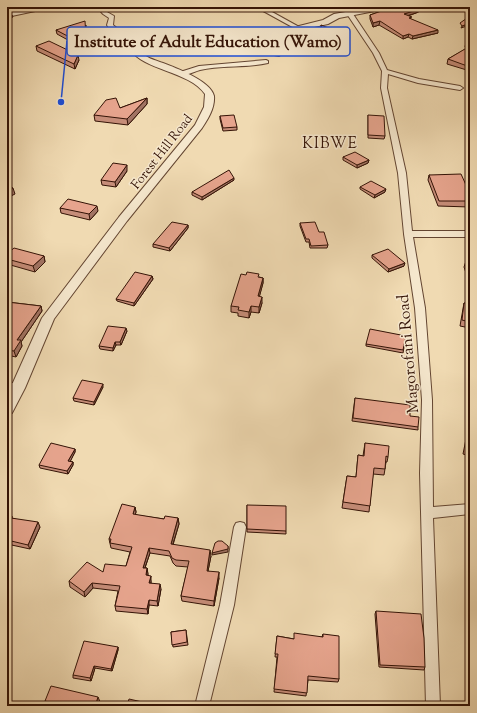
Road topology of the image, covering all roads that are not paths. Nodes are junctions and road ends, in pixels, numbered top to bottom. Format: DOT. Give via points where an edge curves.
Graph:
graph roads {
  1 [pos="51,7"];
  2 [pos="100,7"];
  3 [pos="259,7"];
  4 [pos="384,7"];
  5 [pos="350,10"];
  6 [pos="7,15"];
  7 [pos="298,28"];
  8 [pos="222,39"];
  9 [pos="148,43"];
  10 [pos="288,45"];
  11 [pos="266,62"];
  12 [pos="385,71"];
  13 [pos="180,73"];
  14 [pos="460,88"];
  15 [pos="408,234"];
  16 [pos="470,234"];
  17 [pos="7,386"];
  18 [pos="18,388"];
  19 [pos="7,409"];
  20 [pos="470,509"];
  21 [pos="428,513"];
  22 [pos="240,527"];
  23 [pos="202,706"];
  24 [pos="433,706"];
  1 -- 6 [label="street"];
  2 -- 9 [label="street" via="112,17 110,25 113,30"];
  3 -- 7 [label="street"];
  4 -- 5 [label="street"];
  5 -- 7 [label="street"];
  5 -- 12 [label="street, Magorofani Road"];
  7 -- 8 [label="street"];
  8 -- 9 [label="street" via="190,38"];
  8 -- 10 [label="street" via="242,47 279,54"];
  9 -- 13 [label="street, Forest Hill Road" via="139,46 136,50 138,55"];
  11 -- 13 [label="street" via="199,68"];
  12 -- 14 [label="street" via="424,82"];
  12 -- 15 [label="street, Magorofani Road" via="384,88 402,173"];
  13 -- 18 [label="street, Forest Hill Road" via="207,90 207,112 199,126 123,219 48,318"];
  15 -- 16 [label="street"];
  15 -- 21 [label="street, Magorofani Road" via="426,367"];
  17 -- 18 [label="street"];
  18 -- 19 [label="street, Forest Hill Road"];
  20 -- 21 [label="street"];
  21 -- 24 [label="street, Magorofani Road"];
  22 -- 23 [label="street" via="227,605"];
}
